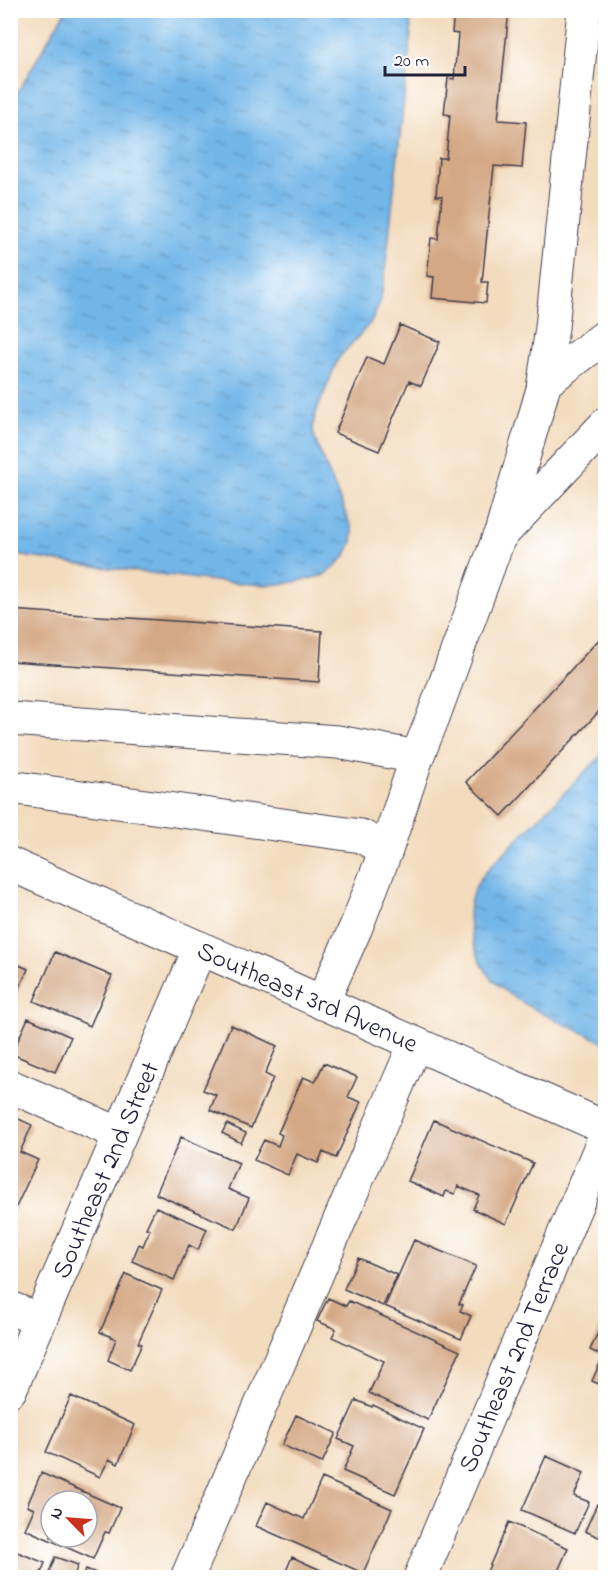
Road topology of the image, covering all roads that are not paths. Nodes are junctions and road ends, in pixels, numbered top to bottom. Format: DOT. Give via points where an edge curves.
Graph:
graph roads {
  1 [pos="585,10"];
  2 [pos="606,336"];
  3 [pos="544,383"];
  4 [pos="606,423"];
  5 [pos="500,537"];
  6 [pos="10,719"];
  7 [pos="417,757"];
  8 [pos="10,787"];
  9 [pos="386,850"];
  10 [pos="10,864"];
  11 [pos="200,948"];
  12 [pos="322,1003"];
  13 [pos="415,1044"];
  14 [pos="10,1086"];
  15 [pos="606,1128"];
  16 [pos="120,1134"];
  17 [pos="606,1134"];
  18 [pos="10,1308"];
  19 [pos="40,1320"];
  20 [pos="10,1390"];
  21 [pos="187,1578"];
  22 [pos="420,1578"];
  1 -- 3 [label="street"];
  2 -- 3 [label="street"];
  3 -- 5 [label="street"];
  4 -- 5 [label="street"];
  5 -- 7 [label="street"];
  6 -- 7 [label="street" via="338,742"];
  7 -- 9 [label="street"];
  8 -- 9 [label="street" via="361,836"];
  9 -- 12 [label="street"];
  10 -- 11 [label="street, Southeast 3rd Avenue"];
  11 -- 12 [label="street, Southeast 3rd Avenue"];
  11 -- 16 [label="street, Southeast 2nd Street"];
  12 -- 13 [label="street, Southeast 3rd Avenue"];
  13 -- 15 [label="street, Southeast 3rd Avenue"];
  13 -- 21 [label="street"];
  14 -- 16 [label="street"];
  16 -- 19 [label="street, Southeast 2nd Street"];
  17 -- 22 [label="street, Southeast 2nd Terrace"];
  18 -- 19 [label="street"];
  19 -- 20 [label="street, Southeast 2nd Street"];
}
